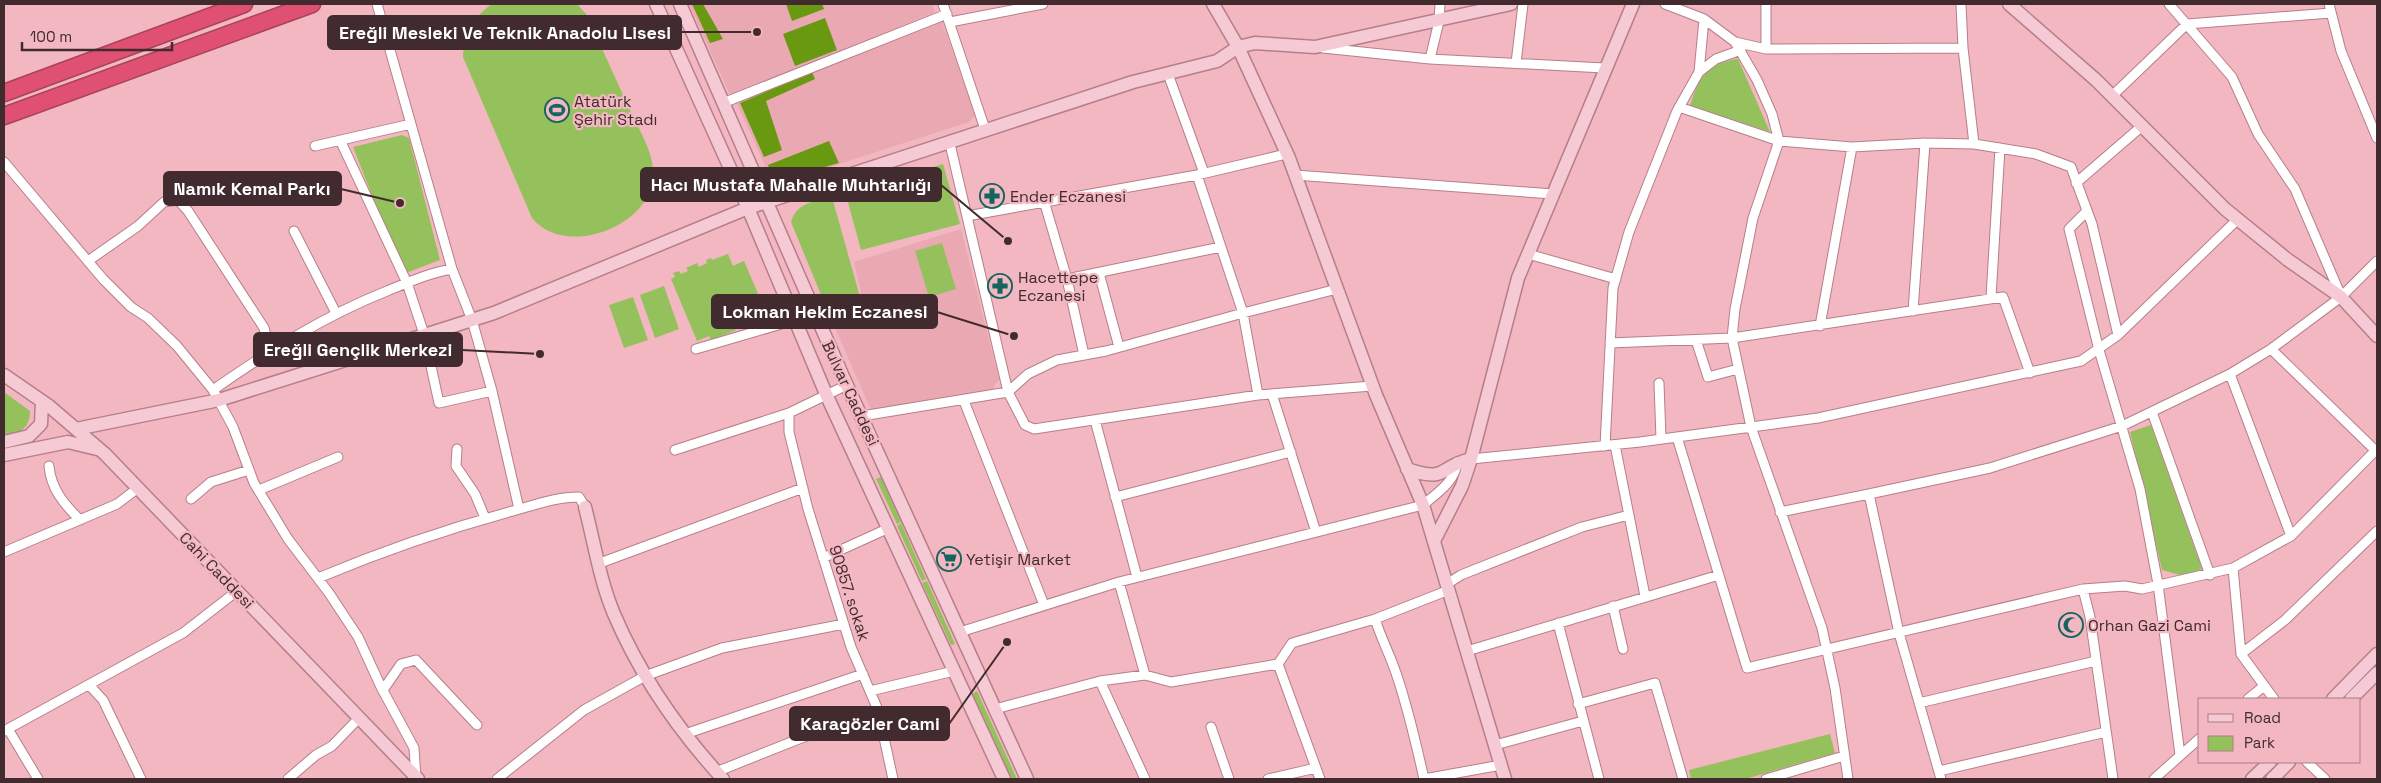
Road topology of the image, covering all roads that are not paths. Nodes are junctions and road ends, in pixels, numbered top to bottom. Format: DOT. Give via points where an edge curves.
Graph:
graph roads {
  1 [pos="244,4"];
  2 [pos="312,4"];
  3 [pos="377,4"];
  4 [pos="656,4"];
  5 [pos="680,4"];
  6 [pos="943,4"];
  7 [pos="1043,4"];
  8 [pos="1213,4"];
  9 [pos="1440,4"];
  10 [pos="1511,4"];
  11 [pos="1523,4"];
  12 [pos="1633,4"];
  13 [pos="1665,4"];
  14 [pos="1766,4"];
  15 [pos="1961,4"];
  16 [pos="2009,4"];
  17 [pos="2169,4"];
  18 [pos="2330,8"];
  19 [pos="949,18"];
  20 [pos="1704,19"];
  21 [pos="1439,20"];
  22 [pos="2187,24"];
  23 [pos="1735,42"];
  24 [pos="1238,47"];
  25 [pos="1315,47"];
  26 [pos="1963,48"];
  27 [pos="1766,49"];
  28 [pos="1741,50"];
  29 [pos="1430,59"];
  30 [pos="1516,63"];
  31 [pos="1604,68"];
  32 [pos="1699,72"];
  33 [pos="1168,74"];
  34 [pos="4,93"];
  35 [pos="2112,96"];
  36 [pos="723,103"];
  37 [pos="1679,107"];
  38 [pos="4,116"];
  39 [pos="411,124"];
  40 [pos="2142,126"];
  41 [pos="985,129"];
  42 [pos="2377,138"];
  43 [pos="1779,141"];
  44 [pos="341,142"];
  45 [pos="950,144"];
  46 [pos="1925,144"];
  47 [pos="1974,144"];
  48 [pos="316,146"];
  49 [pos="1852,147"];
  50 [pos="2000,148"];
  51 [pos="1286,154"];
  52 [pos="4,162"];
  53 [pos="1200,174"];
  54 [pos="1295,176"];
  55 [pos="2076,183"];
  56 [pos="1553,194"];
  57 [pos="1044,201"];
  58 [pos="769,202"];
  59 [pos="748,208"];
  60 [pos="2087,211"];
  61 [pos="967,216"];
  62 [pos="2238,219"];
  63 [pos="294,231"];
  64 [pos="1221,247"];
  65 [pos="1528,254"];
  66 [pos="2377,260"];
  67 [pos="88,261"];
  68 [pos="452,268"];
  69 [pos="1099,273"];
  70 [pos="1616,278"];
  71 [pos="1066,279"];
  72 [pos="407,282"];
  73 [pos="1337,289"];
  74 [pos="1991,297"];
  75 [pos="2341,297"];
  76 [pos="1913,311"];
  77 [pos="1242,312"];
  78 [pos="336,313"];
  79 [pos="472,320"];
  80 [pos="795,320"];
  81 [pos="1820,326"];
  82 [pos="424,334"];
  83 [pos="2118,335"];
  84 [pos="2377,336"];
  85 [pos="1732,338"];
  86 [pos="1696,340"];
  87 [pos="1610,343"];
  88 [pos="1119,347"];
  89 [pos="696,349"];
  90 [pos="2271,349"];
  91 [pos="270,350"];
  92 [pos="2099,350"];
  93 [pos="1084,355"];
  94 [pos="1738,369"];
  95 [pos="2030,373"];
  96 [pos="2230,374"];
  97 [pos="4,375"];
  98 [pos="1658,382"];
  99 [pos="847,385"];
  100 [pos="1372,386"];
  101 [pos="492,391"];
  102 [pos="1008,392"];
  103 [pos="826,394"];
  104 [pos="1272,394"];
  105 [pos="216,395"];
  106 [pos="1258,395"];
  107 [pos="42,401"];
  108 [pos="964,401"];
  109 [pos="2152,412"];
  110 [pos="789,413"];
  111 [pos="862,416"];
  112 [pos="1095,420"];
  113 [pos="2122,426"];
  114 [pos="1751,427"];
  115 [pos="76,429"];
  116 [pos="1677,437"];
  117 [pos="1661,439"];
  118 [pos="4,442"];
  119 [pos="1610,446"];
  120 [pos="458,449"];
  121 [pos="100,450"];
  122 [pos="675,450"];
  123 [pos="2376,451"];
  124 [pos="1291,452"];
  125 [pos="4,455"];
  126 [pos="338,457"];
  127 [pos="1471,459"];
  128 [pos="1457,462"];
  129 [pos="48,466"];
  130 [pos="1407,469"];
  131 [pos="249,470"];
  132 [pos="138,488"];
  133 [pos="803,488"];
  134 [pos="258,490"];
  135 [pos="1869,494"];
  136 [pos="1115,497"];
  137 [pos="191,499"];
  138 [pos="1423,505"];
  139 [pos="585,507"];
  140 [pos="519,509"];
  141 [pos="1780,512"];
  142 [pos="1629,515"];
  143 [pos="485,518"];
  144 [pos="80,520"];
  145 [pos="889,528"];
  146 [pos="2377,531"];
  147 [pos="1316,532"];
  148 [pos="2291,536"];
  149 [pos="1434,541"];
  150 [pos="4,552"];
  151 [pos="823,558"];
  152 [pos="600,564"];
  153 [pos="2233,568"];
  154 [pos="1719,575"];
  155 [pos="2210,575"];
  156 [pos="1137,577"];
  157 [pos="318,578"];
  158 [pos="1119,582"];
  159 [pos="2158,584"];
  160 [pos="1448,587"];
  161 [pos="2083,589"];
  162 [pos="237,591"];
  163 [pos="1645,596"];
  164 [pos="1044,605"];
  165 [pos="1613,606"];
  166 [pos="1375,619"];
  167 [pos="1558,623"];
  168 [pos="844,624"];
  169 [pos="960,632"];
  170 [pos="1899,633"];
  171 [pos="1623,649"];
  172 [pos="1827,650"];
  173 [pos="1467,651"];
  174 [pos="2240,654"];
  175 [pos="2377,654"];
  176 [pos="2096,661"];
  177 [pos="1278,664"];
  178 [pos="954,671"];
  179 [pos="863,674"];
  180 [pos="1145,675"];
  181 [pos="645,676"];
  182 [pos="2375,680"];
  183 [pos="1100,681"];
  184 [pos="89,685"];
  185 [pos="2264,686"];
  186 [pos="382,690"];
  187 [pos="870,691"];
  188 [pos="2249,698"];
  189 [pos="2273,698"];
  190 [pos="2334,698"];
  191 [pos="2352,698"];
  192 [pos="1918,703"];
  193 [pos="1578,704"];
  194 [pos="995,709"];
  195 [pos="878,710"];
  196 [pos="359,718"];
  197 [pos="1583,721"];
  198 [pos="478,725"];
  199 [pos="1211,727"];
  200 [pos="6,730"];
  201 [pos="2106,732"];
  202 [pos="685,734"];
  203 [pos="2198,740"];
  204 [pos="1495,745"];
  205 [pos="2180,755"];
  206 [pos="1844,756"];
  207 [pos="2269,763"];
  208 [pos="2289,763"];
  209 [pos="2308,763"];
  210 [pos="1501,765"];
  211 [pos="1316,768"];
  212 [pos="1940,775"];
  213 [pos="720,776"];
  214 [pos="38,779"];
  215 [pos="141,779"];
  216 [pos="288,779"];
  217 [pos="417,779"];
  218 [pos="497,779"];
  219 [pos="893,779"];
  220 [pos="1004,779"];
  221 [pos="1027,779"];
  222 [pos="1143,779"];
  223 [pos="1228,779"];
  224 [pos="1268,779"];
  225 [pos="1320,779"];
  226 [pos="1505,779"];
  227 [pos="1599,779"];
  228 [pos="1683,779"];
  229 [pos="1766,779"];
  230 [pos="1848,779"];
  231 [pos="2113,779"];
  232 [pos="2154,779"];
  233 [pos="2252,779"];
  234 [pos="2272,779"];
  235 [pos="2325,779"];
  1 -- 34 [label="highway"];
  2 -- 38 [label="highway"];
  3 -- 39 [label="street"];
  4 -- 59 [label="street"];
  5 -- 36 [label="street, Bulvar Caddesi"];
  6 -- 19 [label="street"];
  7 -- 19 [label="street"];
  8 -- 24 [label="street"];
  9 -- 21 [label="street"];
  10 -- 21 [label="street"];
  11 -- 30 [label="street"];
  12 -- 31 [label="street"];
  13 -- 20 [label="street"];
  14 -- 27 [label="street"];
  15 -- 26 [label="street"];
  16 -- 35 [label="street"];
  17 -- 22 [label="street"];
  18 -- 22 [label="street"];
  18 -- 42 [label="street" via="2341,51"];
  19 -- 36 [label="street"];
  19 -- 41 [label="street"];
  20 -- 23 [label="street"];
  20 -- 32 [label="street"];
  21 -- 25 [label="street"];
  21 -- 29 [label="street"];
  22 -- 35 [label="street"];
  22 -- 75 [label="street" via="2232,77 2258,134 2295,189"];
  23 -- 27 [label="street"];
  23 -- 28 [label="street"];
  24 -- 25 [label="street" via="1255,43"];
  24 -- 33 [label="street" via="1217,61"];
  24 -- 51 [label="street"];
  25 -- 29 [label="street"];
  26 -- 27 [label="street"];
  26 -- 47 [label="street"];
  28 -- 32 [label="street" via="1716,59"];
  28 -- 43 [label="street" via="1772,114"];
  29 -- 30 [label="street"];
  30 -- 31 [label="street"];
  31 -- 56 [label="street"];
  32 -- 37 [label="street"];
  33 -- 41 [label="street"];
  33 -- 53 [label="street"];
  35 -- 40 [label="street"];
  36 -- 58 [label="street, Bulvar Caddesi"];
  37 -- 43 [label="street"];
  37 -- 70 [label="street" via="1628,232"];
  39 -- 44 [label="street"];
  39 -- 68 [label="street"];
  40 -- 55 [label="street"];
  40 -- 62 [label="street"];
  41 -- 45 [label="street"];
  43 -- 49 [label="street"];
  43 -- 85 [label="street" via="1752,218"];
  44 -- 48 [label="street"];
  44 -- 72 [label="street"];
  45 -- 58 [label="street"];
  45 -- 61 [label="street"];
  46 -- 47 [label="street"];
  46 -- 49 [label="street"];
  46 -- 76 [label="street"];
  47 -- 50 [label="street"];
  49 -- 81 [label="street"];
  50 -- 55 [label="street" via="2036,154 2071,168"];
  50 -- 74 [label="street"];
  51 -- 53 [label="street"];
  51 -- 54 [label="street"];
  52 -- 67 [label="street"];
  53 -- 57 [label="street"];
  53 -- 64 [label="street"];
  54 -- 56 [label="street"];
  54 -- 73 [label="street"];
  55 -- 60 [label="street"];
  56 -- 65 [label="street"];
  57 -- 61 [label="street"];
  57 -- 71 [label="street"];
  58 -- 59 [label="street"];
  58 -- 99 [label="street, Bulvar Caddesi"];
  59 -- 79 [label="street" via="494,314"];
  59 -- 80 [label="street"];
  60 -- 83 [label="street"];
  60 -- 92 [label="street" via="2069,229"];
  61 -- 102 [label="street"];
  62 -- 75 [label="street"];
  62 -- 83 [label="street"];
  63 -- 78 [label="street"];
  64 -- 69 [label="street"];
  64 -- 77 [label="street"];
  65 -- 70 [label="street"];
  65 -- 127 [label="street" via="1518,278"];
  66 -- 75 [label="street"];
  67 -- 91 [label="street" via="138,226 164,202 178,200 264,328"];
  67 -- 105 [label="street" via="131,307 148,318 176,346"];
  68 -- 72 [label="street"];
  68 -- 79 [label="street"];
  69 -- 71 [label="street"];
  69 -- 88 [label="street"];
  70 -- 87 [label="street"];
  71 -- 93 [label="street"];
  72 -- 78 [label="street"];
  72 -- 82 [label="street"];
  73 -- 77 [label="street"];
  73 -- 100 [label="street"];
  74 -- 76 [label="street"];
  74 -- 95 [label="street" via="2003,297"];
  75 -- 84 [label="street"];
  75 -- 90 [label="street"];
  76 -- 81 [label="street"];
  77 -- 88 [label="street"];
  77 -- 106 [label="street"];
  78 -- 91 [label="street"];
  79 -- 82 [label="street"];
  79 -- 101 [label="street"];
  80 -- 89 [label="street"];
  80 -- 103 [label="street"];
  81 -- 85 [label="street"];
  82 -- 101 [label="street" via="439,403"];
  82 -- 105 [label="street"];
  83 -- 92 [label="street"];
  85 -- 86 [label="street"];
  85 -- 94 [label="street"];
  86 -- 87 [label="street"];
  86 -- 94 [label="street" via="1708,377"];
  87 -- 119 [label="street"];
  88 -- 93 [label="street"];
  90 -- 96 [label="street"];
  90 -- 123 [label="street"];
  91 -- 105 [label="street"];
  92 -- 95 [label="street" via="2081,361"];
  92 -- 113 [label="street"];
  93 -- 102 [label="street" via="1042,366"];
  94 -- 114 [label="street"];
  95 -- 114 [label="street" via="1818,418"];
  96 -- 109 [label="street"];
  96 -- 148 [label="street"];
  97 -- 107 [label="street, Cahi Caddesi"];
  98 -- 117 [label="street"];
  99 -- 103 [label="street"];
  99 -- 111 [label="street, Bulvar Caddesi"];
  100 -- 104 [label="street"];
  100 -- 130 [label="street"];
  101 -- 140 [label="street"];
  102 -- 108 [label="street"];
  102 -- 112 [label="street" via="1025,425 1034,429"];
  103 -- 110 [label="street"];
  103 -- 145 [label="street"];
  104 -- 106 [label="street"];
  104 -- 124 [label="street"];
  105 -- 115 [label="street"];
  105 -- 131 [label="street" via="233,427"];
  106 -- 112 [label="street"];
  107 -- 115 [label="street, Cahi Caddesi"];
  107 -- 118 [label="street" via="41,424 29,436"];
  108 -- 111 [label="street"];
  108 -- 164 [label="street"];
  109 -- 113 [label="street"];
  109 -- 155 [label="street"];
  110 -- 122 [label="street"];
  110 -- 133 [label="street, 90857. sokak" via="789,432"];
  111 -- 169 [label="street, Bulvar Caddesi"];
  112 -- 136 [label="street"];
  113 -- 135 [label="street" via="1990,468"];
  113 -- 159 [label="street" via="2140,489"];
  114 -- 116 [label="street"];
  114 -- 141 [label="street"];
  115 -- 121 [label="street, Cahi Caddesi"];
  116 -- 117 [label="street"];
  116 -- 154 [label="street"];
  117 -- 119 [label="street"];
  119 -- 127 [label="street"];
  119 -- 142 [label="street"];
  120 -- 143 [label="street" via="456,466 475,494"];
  121 -- 125 [label="street" via="68,442"];
  121 -- 132 [label="street, Cahi Caddesi"];
  123 -- 148 [label="street"];
  124 -- 136 [label="street"];
  124 -- 147 [label="street"];
  126 -- 134 [label="street"];
  127 -- 128 [label="street"];
  127 -- 149 [label="street" via="1462,486"];
  128 -- 130 [label="street" via="1448,471 1428,476"];
  128 -- 138 [label="street" via="1457,470 1442,489"];
  129 -- 144 [label="street" via="50,480 63,503"];
  130 -- 138 [label="street"];
  131 -- 134 [label="street"];
  131 -- 137 [label="street" via="211,482"];
  132 -- 144 [label="street" via="117,504"];
  132 -- 162 [label="street, Cahi Caddesi"];
  133 -- 151 [label="street, 90857. sokak"];
  133 -- 152 [label="street"];
  134 -- 157 [label="street" via="288,539"];
  135 -- 141 [label="street"];
  135 -- 170 [label="street"];
  136 -- 156 [label="street"];
  138 -- 147 [label="street"];
  138 -- 149 [label="street"];
  139 -- 140 [label="street" via="579,497 566,497"];
  139 -- 152 [label="street"];
  140 -- 143 [label="street"];
  141 -- 172 [label="street"];
  142 -- 160 [label="street" via="1582,526 1461,575"];
  142 -- 163 [label="street"];
  143 -- 157 [label="street" via="444,529"];
  144 -- 150 [label="street"];
  145 -- 151 [label="street"];
  145 -- 178 [label="street"];
  146 -- 174 [label="street" via="2285,620"];
  147 -- 156 [label="street"];
  148 -- 153 [label="street"];
  149 -- 160 [label="street"];
  151 -- 168 [label="street, 90857. sokak"];
  152 -- 181 [label="street" via="613,613"];
  153 -- 155 [label="street"];
  153 -- 174 [label="street"];
  154 -- 163 [label="street"];
  154 -- 172 [label="street" via="1747,668"];
  155 -- 159 [label="street"];
  156 -- 158 [label="street"];
  157 -- 186 [label="street" via="358,637"];
  158 -- 164 [label="street"];
  158 -- 180 [label="street"];
  159 -- 161 [label="street" via="2142,589 2125,586"];
  159 -- 205 [label="street"];
  160 -- 166 [label="street"];
  160 -- 173 [label="street"];
  161 -- 170 [label="street"];
  161 -- 176 [label="street"];
  162 -- 184 [label="street" via="183,633"];
  162 -- 196 [label="street, Cahi Caddesi"];
  163 -- 165 [label="street"];
  164 -- 169 [label="street"];
  165 -- 167 [label="street"];
  165 -- 171 [label="street"];
  166 -- 177 [label="street" via="1292,643"];
  166 -- 210 [label="street" via="1408,709 1424,779"];
  167 -- 173 [label="street"];
  167 -- 193 [label="street"];
  168 -- 179 [label="street, 90857. sokak"];
  168 -- 181 [label="street" via="722,648"];
  169 -- 194 [label="street, Bulvar Caddesi"];
  170 -- 172 [label="street"];
  170 -- 192 [label="street"];
  172 -- 206 [label="street"];
  173 -- 204 [label="street"];
  174 -- 185 [label="street"];
  175 -- 190 [label="street"];
  176 -- 192 [label="street"];
  176 -- 201 [label="street"];
  177 -- 180 [label="street" via="1171,682"];
  177 -- 211 [label="street"];
  178 -- 187 [label="street"];
  178 -- 220 [label="street"];
  179 -- 187 [label="street, 90857. sokak"];
  179 -- 202 [label="street"];
  180 -- 183 [label="street"];
  181 -- 202 [label="street"];
  181 -- 218 [label="street" via="584,710"];
  182 -- 191 [label="street"];
  183 -- 194 [label="street"];
  183 -- 222 [label="street"];
  184 -- 200 [label="street"];
  184 -- 215 [label="street" via="103,700"];
  185 -- 188 [label="street"];
  185 -- 189 [label="street"];
  186 -- 198 [label="street" via="400,664 416,660"];
  186 -- 217 [label="street" via="414,748"];
  187 -- 195 [label="street, 90857. sokak"];
  192 -- 212 [label="street"];
  193 -- 197 [label="street"];
  193 -- 228 [label="street" via="1655,684"];
  194 -- 221 [label="street, Bulvar Caddesi"];
  195 -- 213 [label="street" via="804,737"];
  195 -- 219 [label="street, 90857. sokak"];
  196 -- 216 [label="street" via="332,746"];
  196 -- 217 [label="street, Cahi Caddesi"];
  197 -- 204 [label="street"];
  197 -- 227 [label="street"];
  199 -- 223 [label="street"];
  200 -- 214 [label="street"];
  201 -- 212 [label="street"];
  201 -- 231 [label="street"];
  202 -- 213 [label="street"];
  203 -- 205 [label="street"];
  204 -- 210 [label="street"];
  205 -- 232 [label="street"];
  206 -- 229 [label="street"];
  206 -- 230 [label="street"];
  207 -- 233 [label="street"];
  208 -- 234 [label="street"];
  209 -- 235 [label="street"];
  210 -- 226 [label="street"];
  211 -- 224 [label="street"];
  211 -- 225 [label="street"];
}
